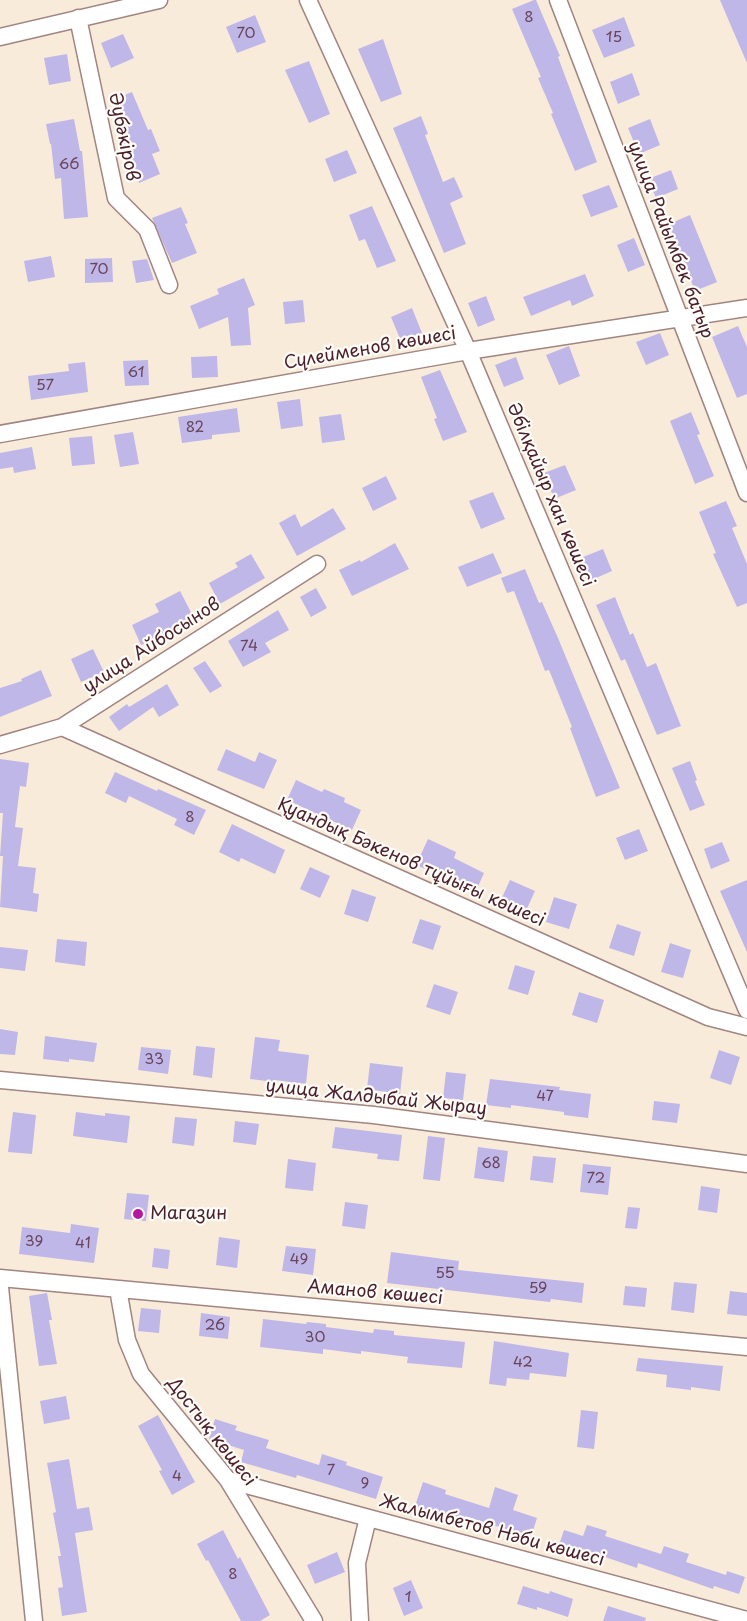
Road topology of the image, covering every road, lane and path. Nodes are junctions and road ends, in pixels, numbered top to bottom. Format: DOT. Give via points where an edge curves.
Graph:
graph roads {
  1 [pos="159,0"];
  2 [pos="308,0"];
  3 [pos="558,0"];
  4 [pos="78,18"];
  5 [pos="0,37"];
  6 [pos="169,285"];
  7 [pos="747,308"];
  8 [pos="679,317"];
  9 [pos="468,351"];
  10 [pos="0,434"];
  11 [pos="747,494"];
  12 [pos="317,564"];
  13 [pos="62,727"];
  14 [pos="0,745"];
  15 [pos="747,1010"];
  16 [pos="747,1027"];
  17 [pos="0,1080"];
  18 [pos="747,1164"];
  19 [pos="0,1278"];
  20 [pos="0,1287"];
  21 [pos="118,1289"];
  22 [pos="747,1347"];
  23 [pos="228,1480"];
  24 [pos="368,1518"];
  25 [pos="747,1620"];
  26 [pos="34,1621"];
  27 [pos="314,1621"];
  28 [pos="360,1621"];
  1 -- 4 [label="street"];
  2 -- 9 [label="street, Әбілқайыр хан көшесі"];
  3 -- 8 [label="street, улица Райымбек батыр"];
  4 -- 5 [label="street"];
  4 -- 6 [label="street, Әубәкіров" via="116,198 147,229"];
  7 -- 8 [label="street, Сүлейменов көшесі"];
  8 -- 9 [label="street, Сүлейменов көшесі"];
  8 -- 11 [label="street, улица Райымбек батыр"];
  9 -- 10 [label="street, Сүлейменов көшесі"];
  9 -- 15 [label="street, Әбілқайыр хан көшесі"];
  12 -- 13 [label="street, улица Айбосынов"];
  13 -- 14 [label="street, улица Айбосынов"];
  13 -- 16 [label="street, Қуандық Бәкенов тұйығы көшесі" via="708,1017"];
  17 -- 18 [label="street, улица Жалдыбай Жырау" via="374,1115"];
  19 -- 21 [label="street, Аманов көшесі"];
  20 -- 26 [label="street"];
  21 -- 22 [label="street, Аманов көшесі"];
  21 -- 23 [label="street, Достық көшесі" via="127,1340 141,1374"];
  23 -- 24 [label="street, Жалымбетов Нәби көшесі"];
  23 -- 27 [label="street, Достық көшесі"];
  24 -- 25 [label="street, Жалымбетов Нәби көшесі"];
  24 -- 28 [label="street" via="357,1563"];
}
